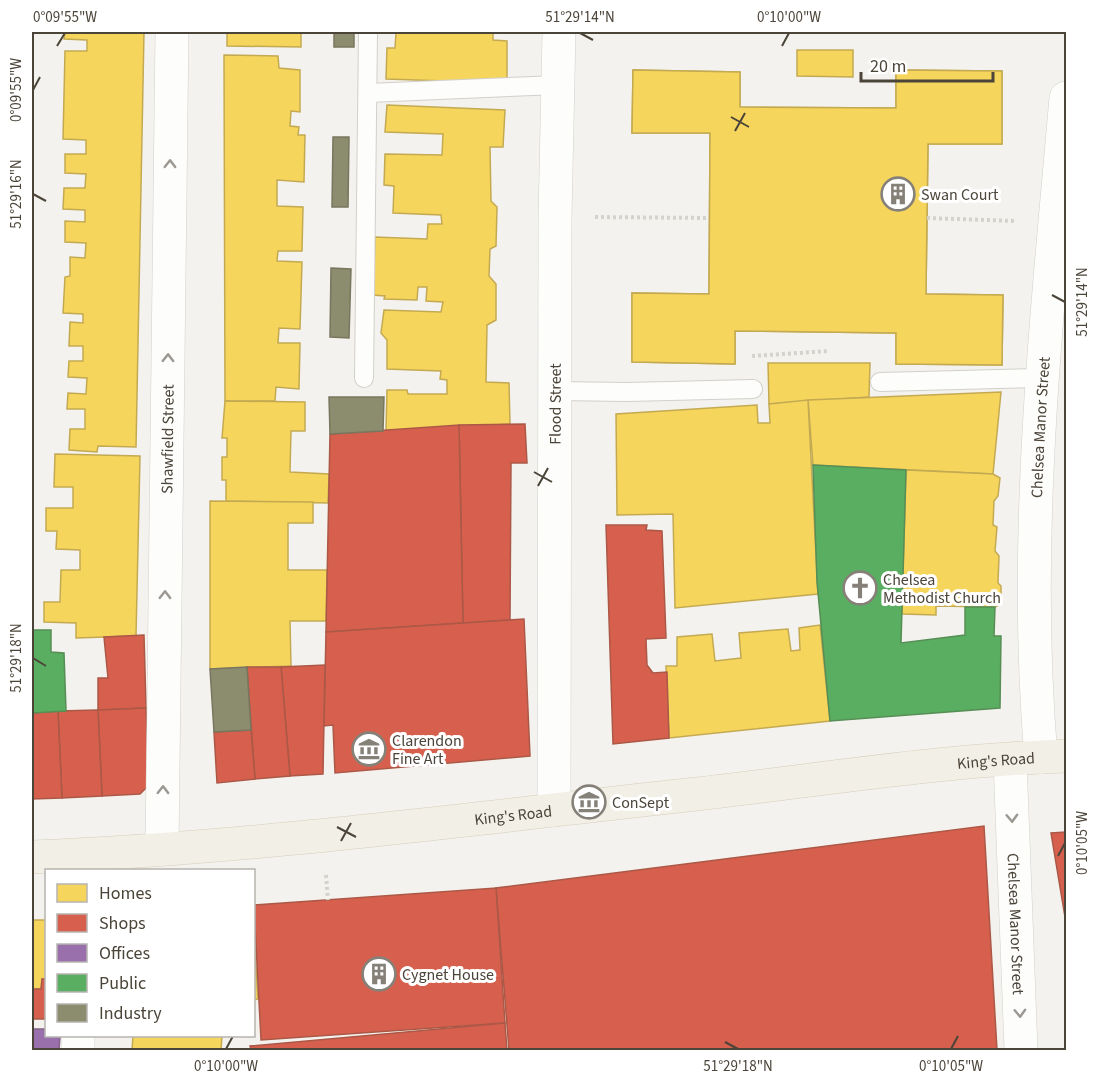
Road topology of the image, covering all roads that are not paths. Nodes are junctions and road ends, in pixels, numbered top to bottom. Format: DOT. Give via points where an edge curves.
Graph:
graph roads {
  1 [pos="172,32"];
  2 [pos="368,32"];
  3 [pos="559,32"];
  4 [pos="558,85"];
  5 [pos="368,93"];
  6 [pos="1066,98"];
  7 [pos="1060,202"];
  8 [pos="364,378"];
  9 [pos="1041,378"];
  10 [pos="880,382"];
  11 [pos="753,389"];
  12 [pos="556,391"];
  13 [pos="1039,758"];
  14 [pos="554,810"];
  15 [pos="162,849"];
  16 [pos="32,857"];
  17 [pos="81,863"];
  18 [pos="1021,1050"];
  15 -- 1 [label="street, Shawfield Street, one-way"];
  2 -- 5 [label="lane"];
  3 -- 4 [label="street, Flood Street"];
  4 -- 5 [label="lane"];
  4 -- 12 [label="street, Flood Street"];
  5 -- 8 [label="lane"];
  6 -- 7 [label="street, Chelsea Manor Street"];
  7 -- 9 [label="street, Chelsea Manor Street"];
  9 -- 10 [label="lane"];
  9 -- 13 [label="street, Chelsea Manor Street" via="1033,533"];
  11 -- 12 [label="lane"];
  12 -- 14 [label="street, Flood Street"];
  13 -- 14 [label="main road, King's Road" via="868,771"];
  13 -- 18 [label="street, Chelsea Manor Street, one-way"];
  14 -- 15 [label="main road, King's Road"];
  15 -- 17 [label="main road, King's Road"];
  16 -- 17 [label="main road, King's Road"];
}
